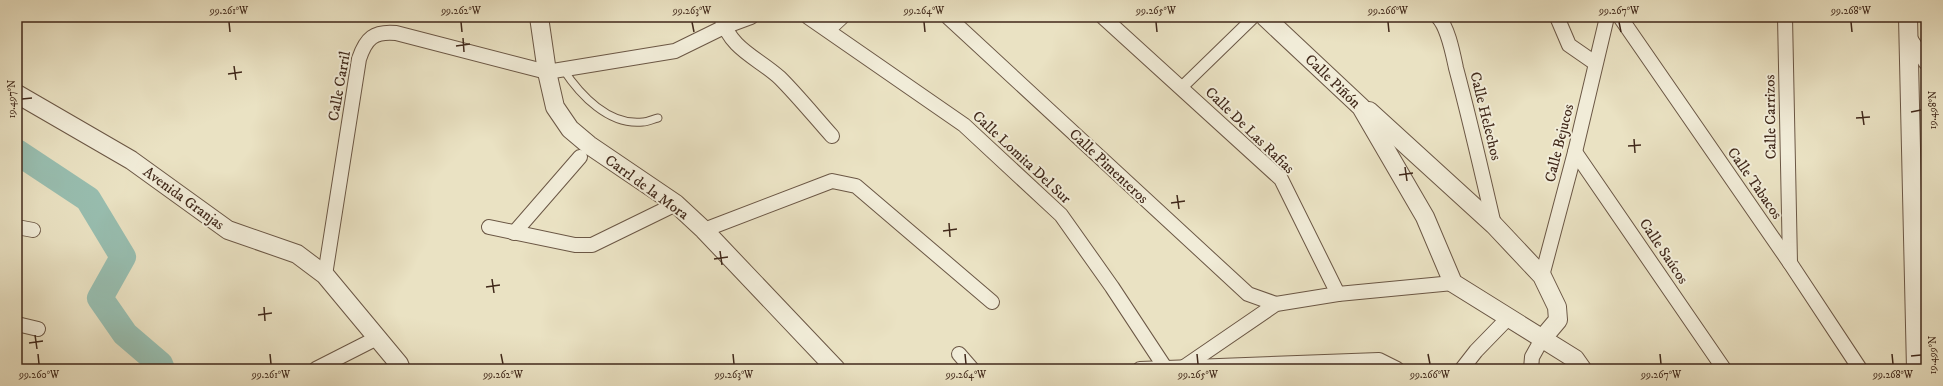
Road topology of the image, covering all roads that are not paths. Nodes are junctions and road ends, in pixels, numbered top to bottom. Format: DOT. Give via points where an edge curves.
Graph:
graph roads {
  1 [pos="539,17"];
  2 [pos="751,17"];
  3 [pos="808,17"];
  4 [pos="842,17"];
  5 [pos="948,17"];
  6 [pos="1103,17"];
  7 [pos="1254,17"];
  8 [pos="1265,17"];
  9 [pos="1438,17"];
  10 [pos="1557,17"];
  11 [pos="1606,17"];
  12 [pos="1620,17"];
  13 [pos="1785,17"];
  14 [pos="1908,17"];
  15 [pos="723,22"];
  16 [pos="828,30"];
  17 [pos="1908,35"];
  18 [pos="1595,63"];
  19 [pos="1926,64"];
  20 [pos="555,71"];
  21 [pos="1181,88"];
  22 [pos="17,94"];
  23 [pos="1361,107"];
  24 [pos="658,118"];
  25 [pos="832,136"];
  26 [pos="1576,152"];
  27 [pos="580,157"];
  28 [pos="676,204"];
  29 [pos="1494,225"];
  30 [pos="17,227"];
  31 [pos="489,227"];
  32 [pos="33,230"];
  33 [pos="704,230"];
  34 [pos="514,233"];
  35 [pos="1790,263"];
  36 [pos="324,275"];
  37 [pos="1542,276"];
  38 [pos="1454,283"];
  39 [pos="1338,294"];
  40 [pos="992,302"];
  41 [pos="1276,304"];
  42 [pos="1509,317"];
  43 [pos="17,324"];
  44 [pos="38,329"];
  45 [pos="377,338"];
  46 [pos="1542,339"];
  47 [pos="958,354"];
  48 [pos="1379,364"];
  49 [pos="1184,367"];
  50 [pos="316,369"];
  51 [pos="401,369"];
  52 [pos="836,369"];
  53 [pos="972,369"];
  54 [pos="1140,369"];
  55 [pos="1166,369"];
  56 [pos="1397,369"];
  57 [pos="1462,369"];
  58 [pos="1531,369"];
  59 [pos="1582,369"];
  60 [pos="1724,369"];
  61 [pos="1860,369"];
  62 [pos="1916,369"];
  1 -- 20 [label="street, Carrl de la Mora"];
  2 -- 15 [label="street"];
  3 -- 16 [label="street, Calle Lomita Del Sur"];
  4 -- 16 [label="street"];
  5 -- 41 [label="street, Calle Pimenteros" via="1248,294"];
  6 -- 21 [label="street, Calle De Las Rafias"];
  7 -- 21 [label="street"];
  8 -- 23 [label="street, Calle Piñón"];
  9 -- 29 [label="street, Calle Helechos" via="1442,21 1452,50"];
  10 -- 18 [label="street" via="1569,45"];
  11 -- 18 [label="street, Calle Bejucos"];
  12 -- 35 [label="street, Calle Tabacos"];
  13 -- 35 [label="street, Calle Carrizos"];
  14 -- 17 [label="street"];
  15 -- 20 [label="street" via="675,51"];
  15 -- 25 [label="street" via="734,43 780,78"];
  16 -- 55 [label="street, Calle Lomita Del Sur" via="964,125 1061,215"];
  17 -- 19 [label="street"];
  17 -- 62 [label="street"];
  18 -- 26 [label="street, Calle Bejucos"];
  20 -- 24 [label="lane" via="603,113 624,120 642,122"];
  20 -- 28 [label="street, Carrl de la Mora" via="555,107 570,130"];
  20 -- 36 [label="street, Calle Carril" via="396,33 383,32 371,37 364,45 359,59"];
  21 -- 39 [label="street, Calle De Las Rafias" via="1281,179"];
  22 -- 36 [label="street, Avenida Granjas" via="131,160 228,230 297,254"];
  23 -- 29 [label="street" via="1374,114"];
  23 -- 38 [label="street, Calle Piñón" via="1425,217"];
  26 -- 37 [label="street, Calle Bejucos"];
  26 -- 60 [label="street, Calle Saúcos"];
  27 -- 34 [label="street"];
  28 -- 33 [label="street, Carrl de la Mora"];
  28 -- 34 [label="street" via="592,245 575,245"];
  29 -- 37 [label="street"];
  30 -- 32 [label="street"];
  31 -- 34 [label="street"];
  33 -- 40 [label="street" via="832,181 856,186"];
  33 -- 52 [label="street, Carrl de la Mora"];
  35 -- 61 [label="street, Calle Tabacos"];
  36 -- 45 [label="street, Avenida Granjas"];
  37 -- 46 [label="street" via="1557,307 1558,320"];
  38 -- 39 [label="street, Calle Pimenteros"];
  38 -- 42 [label="street"];
  39 -- 41 [label="street, Calle Pimenteros"];
  41 -- 49 [label="street, Calle Pimenteros"];
  42 -- 46 [label="street"];
  42 -- 57 [label="street"];
  43 -- 44 [label="street"];
  45 -- 50 [label="street"];
  45 -- 51 [label="street, Avenida Granjas"];
  46 -- 58 [label="street" via="1532,357"];
  46 -- 59 [label="street" via="1575,359"];
  47 -- 53 [label="street"];
  48 -- 49 [label="street"];
  48 -- 56 [label="street"];
  49 -- 55 [label="street"];
  54 -- 55 [label="street"];
}
